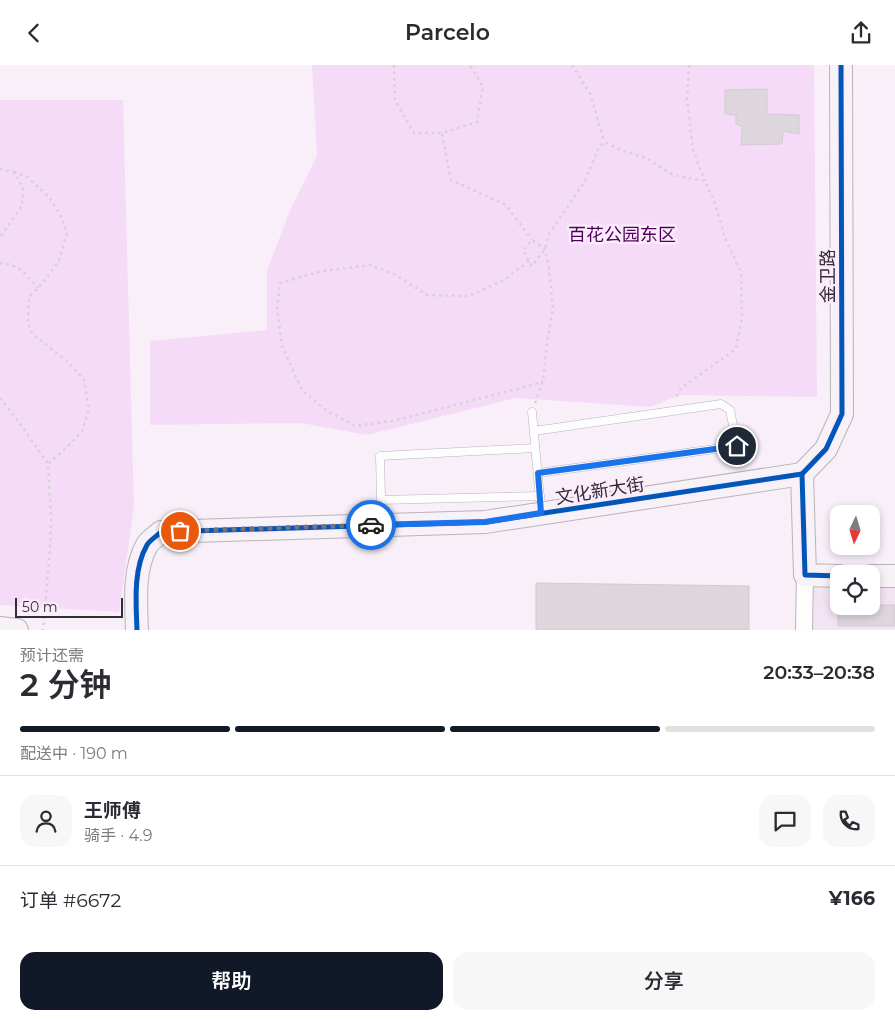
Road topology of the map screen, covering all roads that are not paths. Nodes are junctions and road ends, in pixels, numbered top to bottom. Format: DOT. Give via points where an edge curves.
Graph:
graph roads {
  1 [pos="841,65"];
  2 [pos="532,412"];
  3 [pos="534,431"];
  4 [pos="535,448"];
  5 [pos="538,473"];
  6 [pos="802,474"];
  7 [pos="540,505"];
  8 [pos="805,575"];
  9 [pos="830,576"];
  10 [pos="880,576"];
  11 [pos="895,576"];
  12 [pos="0,628"];
  13 [pos="17,630"];
  14 [pos="137,630"];
  15 [pos="804,630"];
  1 -- 6 [label="street, 金卫路" via="842,414 826,449"];
  2 -- 3 [label="lane"];
  3 -- 4 [label="lane"];
  3 -- 5 [label="lane" via="721,404 730,410 737,446"];
  4 -- 5 [label="lane"];
  4 -- 7 [label="lane" via="380,455 381,500"];
  5 -- 7 [label="lane"];
  6 -- 7 [label="street, 文化新大街"];
  6 -- 8 [label="street"];
  7 -- 14 [label="street, 文化新大街" via="485,522 161,532 148,543 140,561 136,594"];
  8 -- 9 [label="street"];
  8 -- 15 [label="street"];
  10 -- 11 [label="street"];
  12 -- 13 [label="street"];
}
